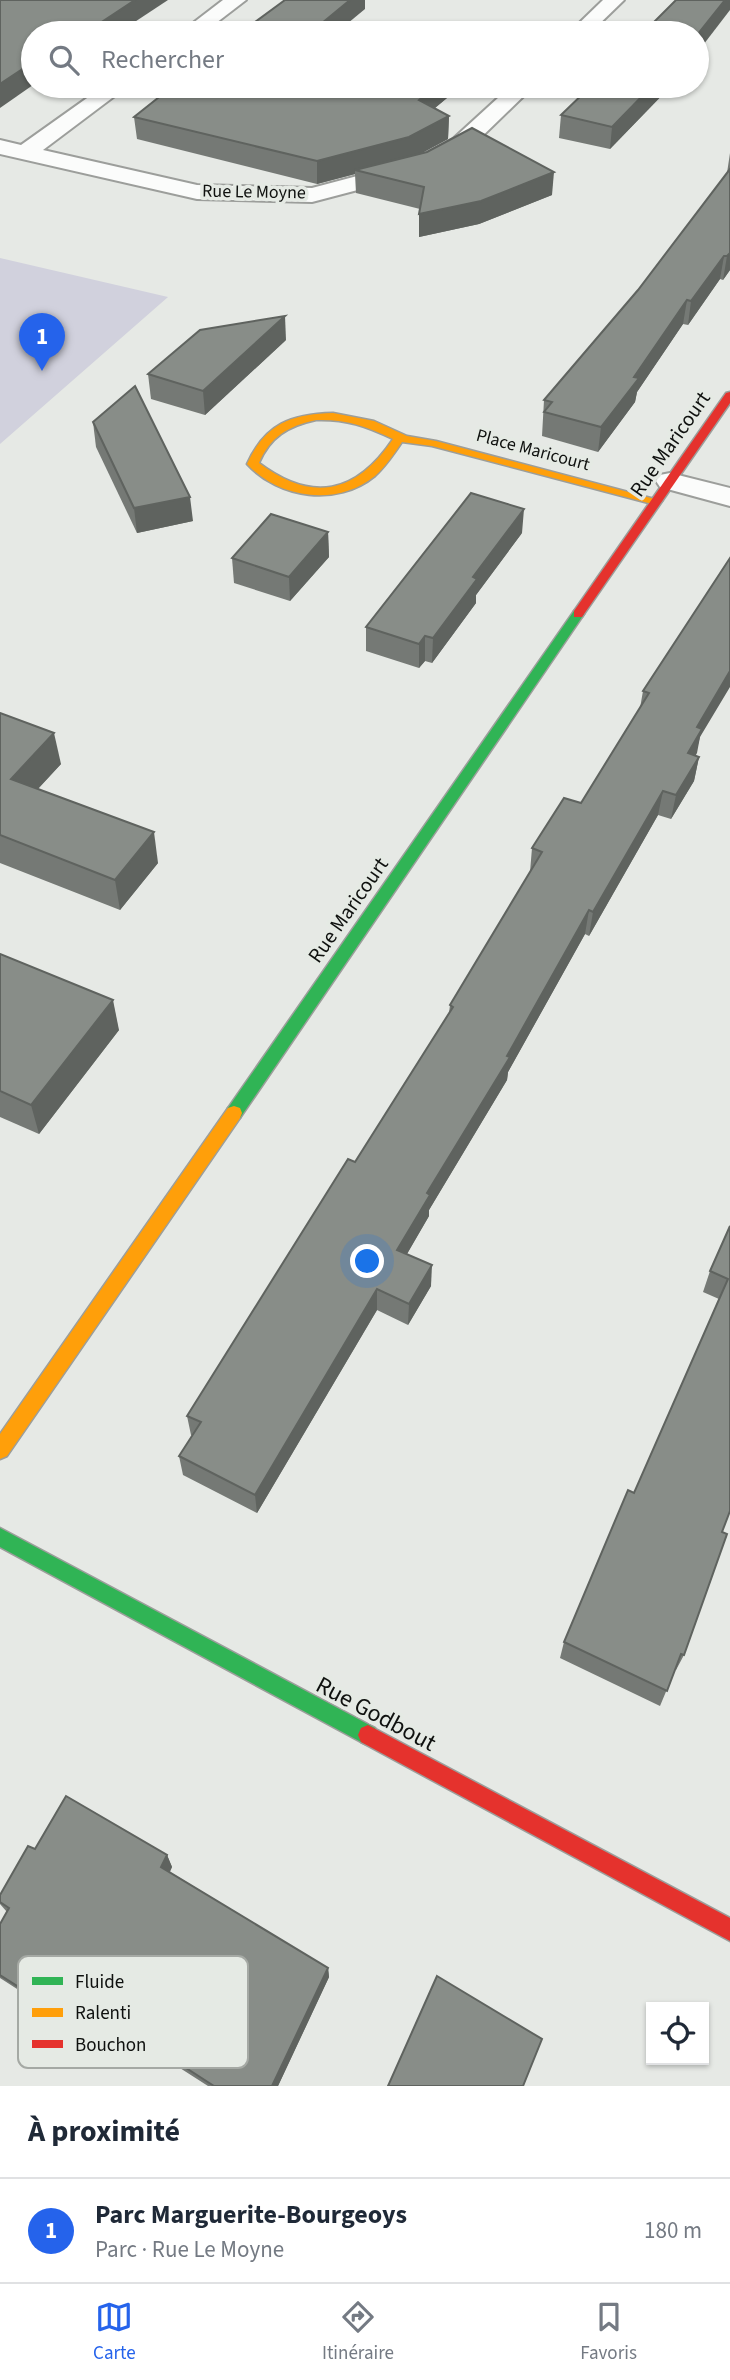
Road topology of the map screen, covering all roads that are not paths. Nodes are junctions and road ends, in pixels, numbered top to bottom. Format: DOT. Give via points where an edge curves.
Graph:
graph roads {
  1 [pos="236,0"];
  2 [pos="614,0"];
  3 [pos="207,21"];
  4 [pos="592,21"];
  5 [pos="100,98"];
  6 [pos="510,98"];
  7 [pos="0,147"];
  8 [pos="24,153"];
  9 [pos="730,395"];
  10 [pos="399,438"];
  11 [pos="663,491"];
  12 [pos="730,497"];
  13 [pos="0,1450"];
  14 [pos="0,1537"];
  15 [pos="730,1930"];
  1 -- 3 [label="street"];
  2 -- 4 [label="street"];
  5 -- 8 [label="street"];
  6 -- 8 [label="street, Rue Le Moyne" via="461,144 418,167 312,195 197,191"];
  7 -- 8 [label="street, Rue Le Moyne"];
  9 -- 11 [label="street, Rue Maricourt"];
  10 -- 10 [label="street, Place Maricourt" via="387,461 368,478 325,491 283,486 253,464 256,449 272,433 292,421 322,415 376,425"];
  10 -- 11 [label="street, Place Maricourt"];
  11 -- 12 [label="street"];
  11 -- 13 [label="street, Rue Maricourt"];
  14 -- 15 [label="street, Rue Godbout"];
}
